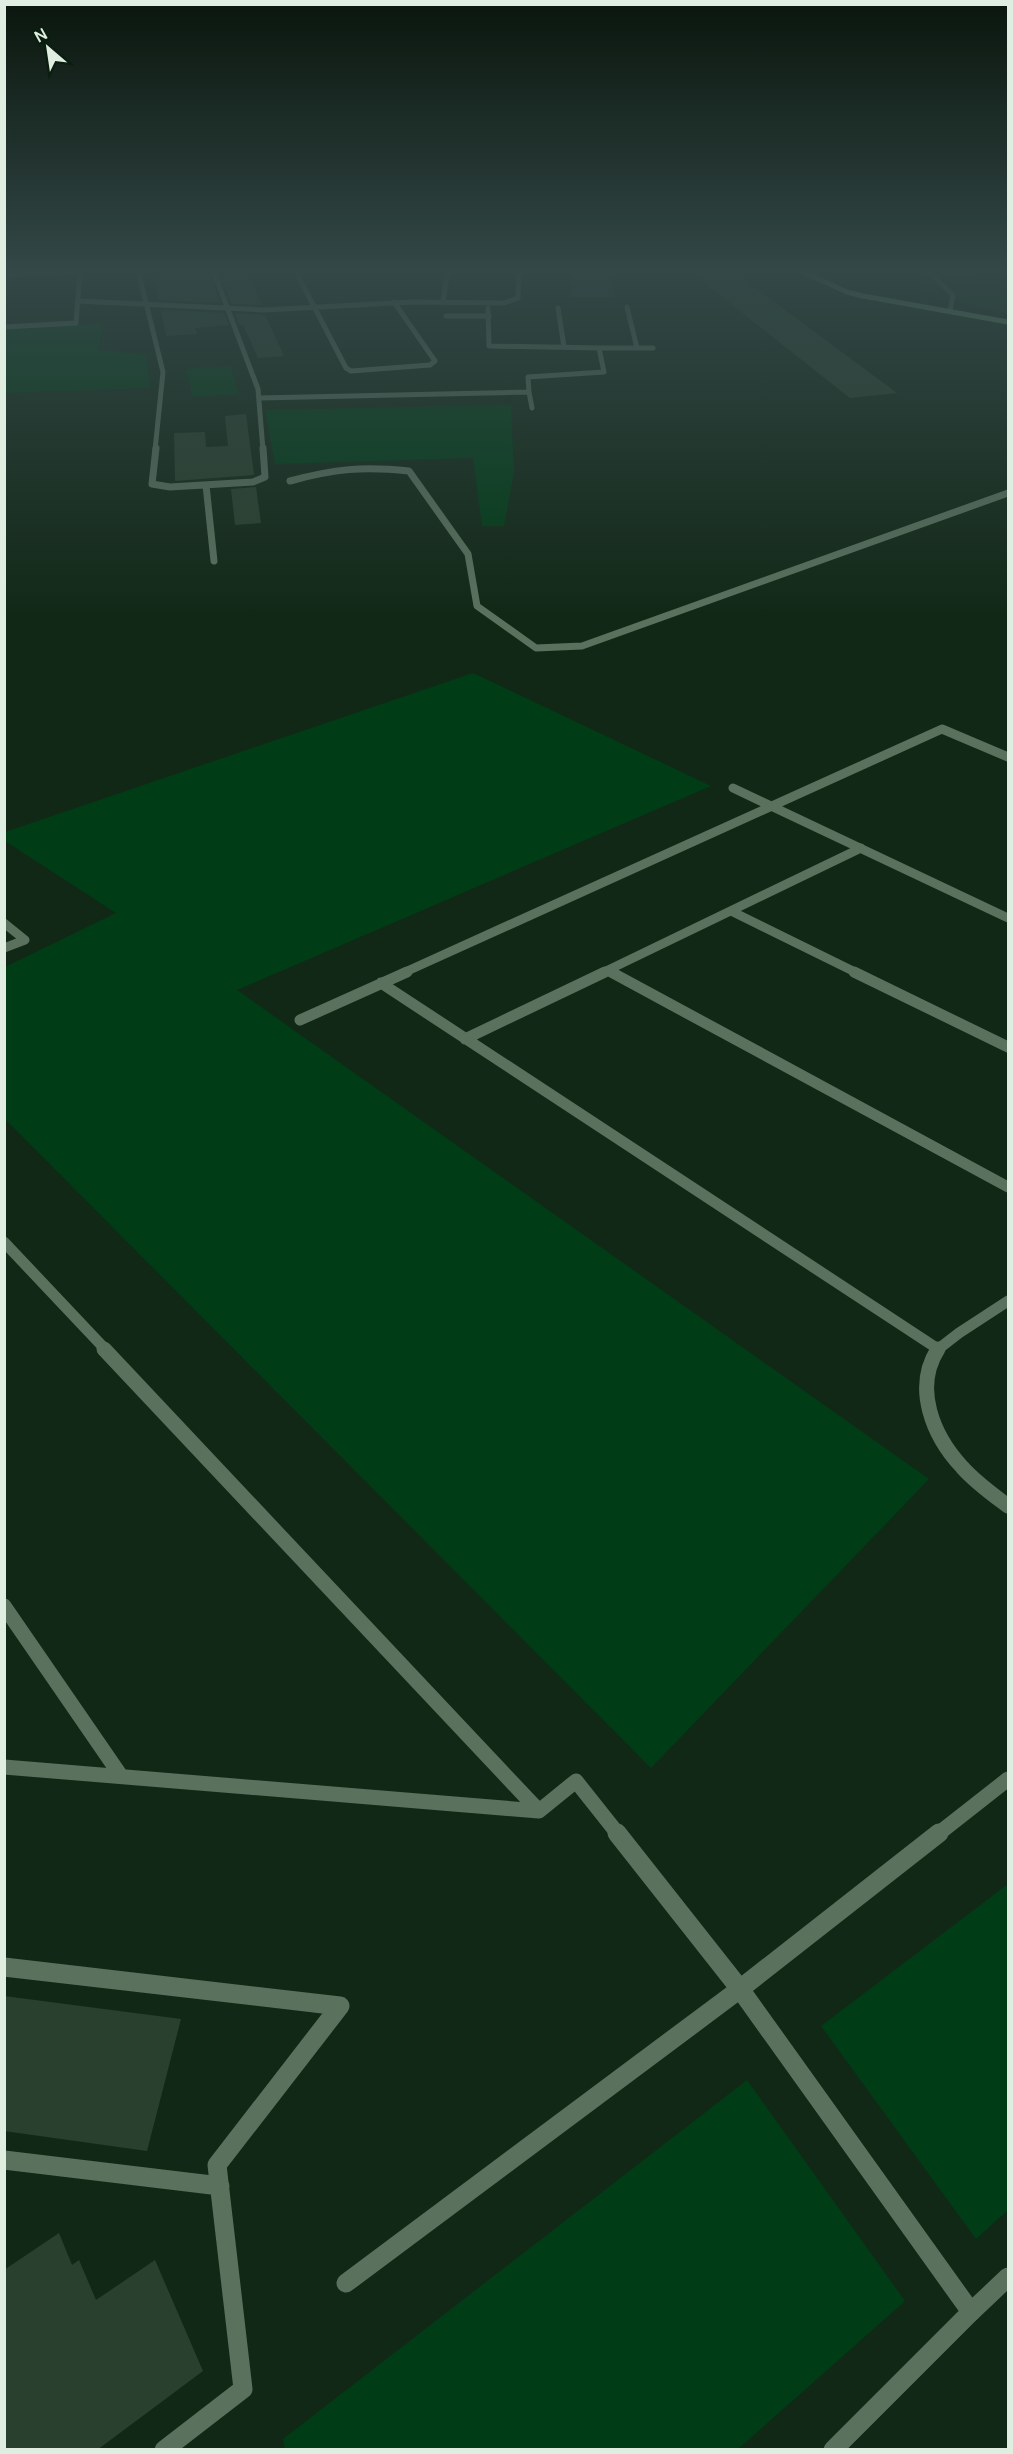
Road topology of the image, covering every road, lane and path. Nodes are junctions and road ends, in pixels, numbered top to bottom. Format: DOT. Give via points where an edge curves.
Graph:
graph roads {
  1 [pos="162,385"];
  2 [pos="256,385"];
  3 [pos="529,385"];
  4 [pos="529,392"];
  5 [pos="259,398"];
  6 [pos="532,408"];
  7 [pos="290,481"];
  8 [pos="206,485"];
  9 [pos="1008,493"];
  10 [pos="214,561"];
  11 [pos="1008,757"];
  12 [pos="734,788"];
  13 [pos="772,806"];
  14 [pos="861,848"];
  15 [pos="731,911"];
  16 [pos="1008,918"];
  17 [pos="4,923"];
  18 [pos="4,948"];
  19 [pos="608,970"];
  20 [pos="381,983"];
  21 [pos="300,1020"];
  22 [pos="465,1039"];
  23 [pos="1008,1047"];
  24 [pos="1008,1187"];
  25 [pos="4,1242"];
  26 [pos="1008,1300"];
  27 [pos="938,1349"];
  28 [pos="1008,1506"];
  29 [pos="4,1606"];
  30 [pos="4,1767"];
  31 [pos="121,1776"];
  32 [pos="1008,1779"];
  33 [pos="539,1811"];
  34 [pos="4,1967"];
  35 [pos="740,1989"];
  36 [pos="4,2160"];
  37 [pos="220,2186"];
  38 [pos="1008,2277"];
  39 [pos="346,2283"];
  40 [pos="971,2312"];
  41 [pos="164,2450"];
  42 [pos="833,2450"];
  1 -- 8 [label="street" via="152,484"];
  2 -- 5 [label="street"];
  3 -- 4 [label="street"];
  4 -- 5 [label="street"];
  4 -- 6 [label="street"];
  5 -- 8 [label="street" via="265,477 253,482"];
  7 -- 9 [label="street" via="330,470 374,467 409,471 468,554 477,606 536,648 582,646"];
  8 -- 10 [label="street"];
  11 -- 13 [label="street" via="942,729"];
  12 -- 13 [label="street"];
  13 -- 14 [label="street"];
  13 -- 20 [label="street"];
  14 -- 15 [label="street"];
  14 -- 16 [label="street"];
  15 -- 19 [label="street"];
  15 -- 23 [label="street"];
  17 -- 18 [label="street" via="25,940"];
  19 -- 22 [label="street"];
  19 -- 24 [label="street"];
  20 -- 21 [label="street"];
  20 -- 22 [label="street"];
  22 -- 27 [label="street"];
  25 -- 33 [label="street"];
  26 -- 27 [label="street"];
  27 -- 28 [label="street" via="929,1367 926,1388 936,1430 963,1470"];
  29 -- 31 [label="street"];
  30 -- 31 [label="street"];
  31 -- 33 [label="street"];
  32 -- 35 [label="street"];
  33 -- 35 [label="street" via="576,1781"];
  34 -- 37 [label="street" via="340,2006 217,2165"];
  35 -- 39 [label="street"];
  35 -- 40 [label="street"];
  36 -- 37 [label="street"];
  37 -- 41 [label="street" via="243,2389"];
  38 -- 40 [label="street"];
  40 -- 42 [label="street"];
}
